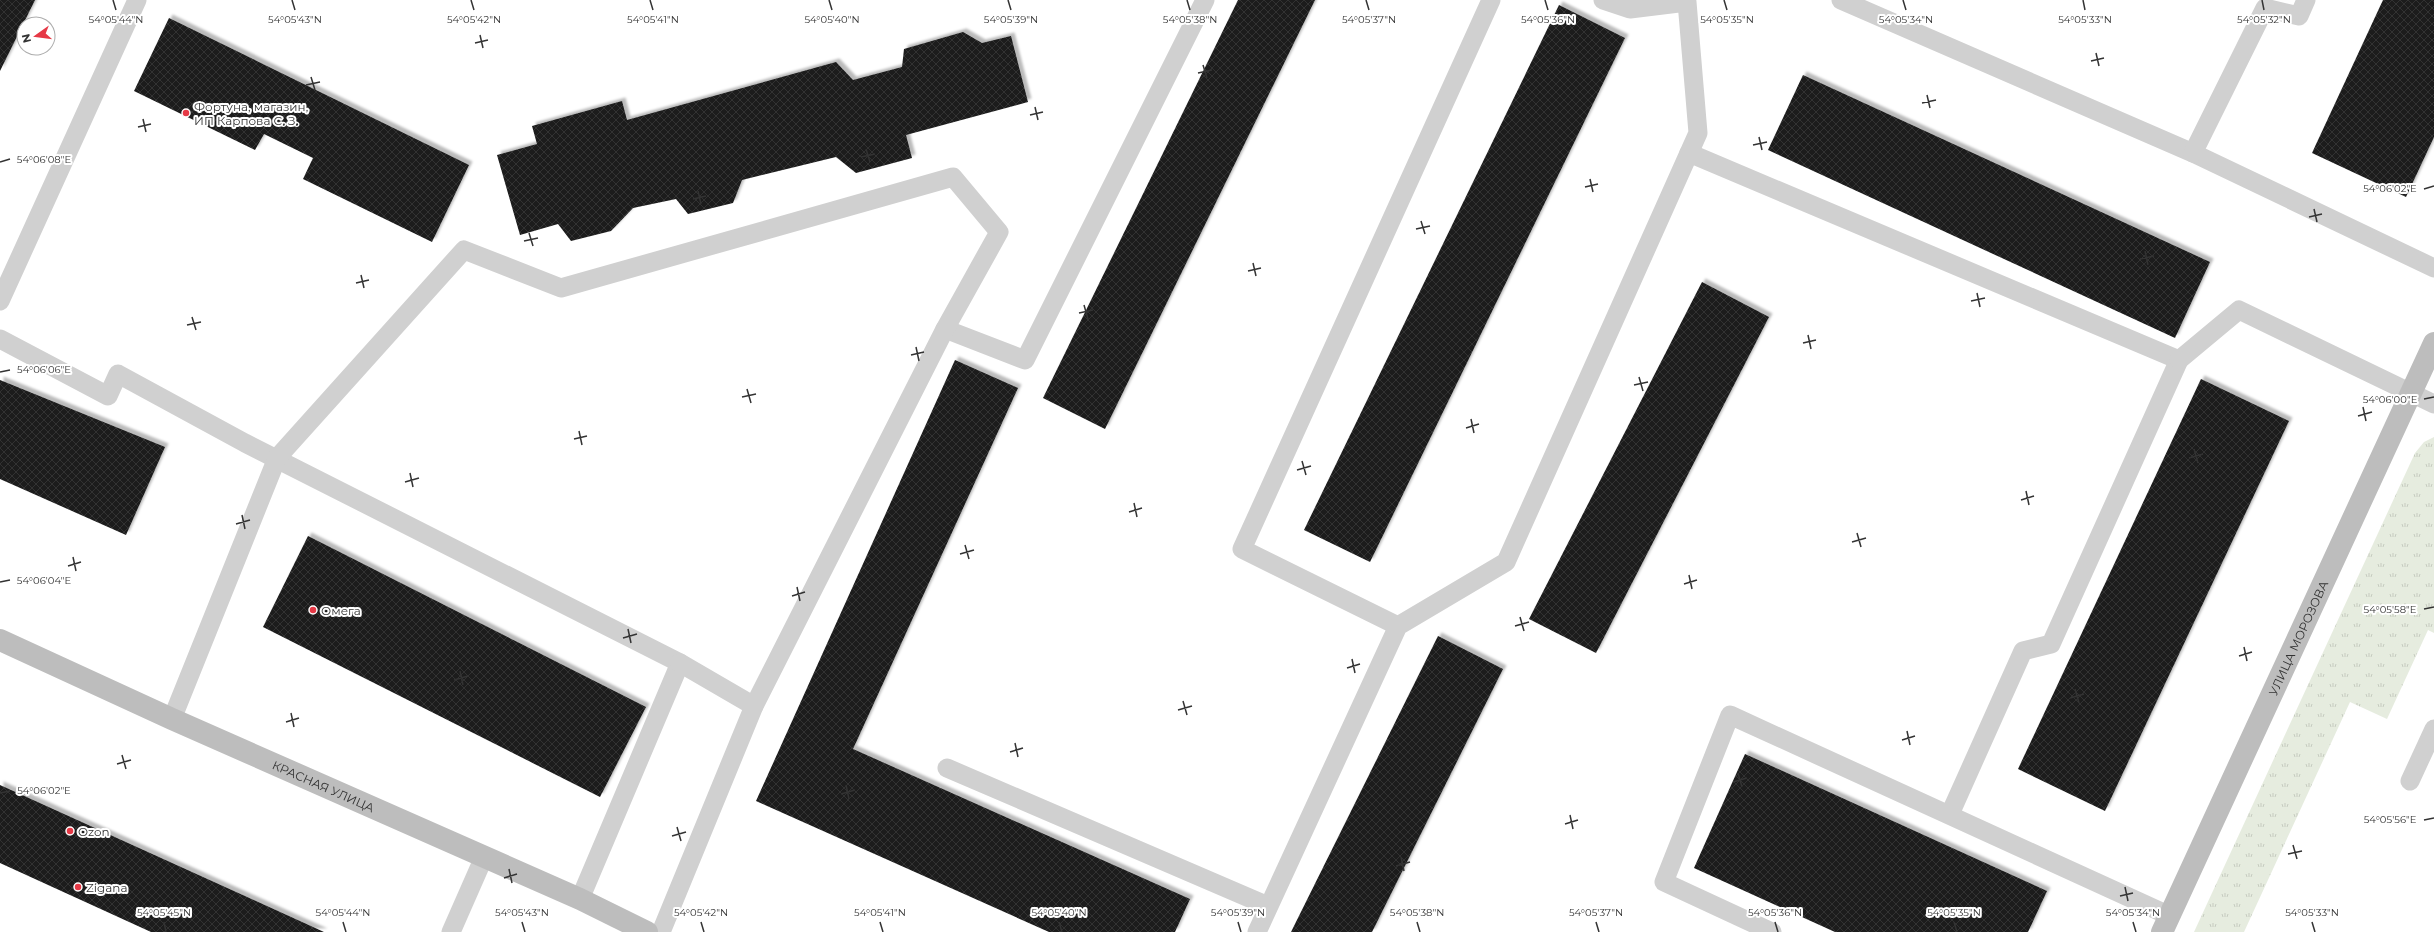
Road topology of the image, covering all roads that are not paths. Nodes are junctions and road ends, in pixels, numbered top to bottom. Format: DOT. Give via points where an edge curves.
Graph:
graph roads {
  1 [pos="137,0"];
  2 [pos="1205,0"];
  3 [pos="1492,0"];
  4 [pos="1603,0"];
  5 [pos="1841,0"];
  6 [pos="2306,0"];
  7 [pos="1688,1"];
  8 [pos="1690,153"];
  9 [pos="2193,153"];
  10 [pos="2434,268"];
  11 [pos="0,301"];
  12 [pos="945,329"];
  13 [pos="0,339"];
  14 [pos="2434,344"];
  15 [pos="2179,360"];
  16 [pos="2411,394"];
  17 [pos="2434,404"];
  18 [pos="277,458"];
  19 [pos="1398,626"];
  20 [pos="0,640"];
  21 [pos="680,663"];
  22 [pos="754,706"];
  23 [pos="172,719"];
  24 [pos="2434,729"];
  25 [pos="948,768"];
  26 [pos="2410,781"];
  27 [pos="1950,814"];
  28 [pos="484,857"];
  29 [pos="580,899"];
  30 [pos="1268,906"];
  31 [pos="2166,924"];
  32 [pos="451,932"];
  33 [pos="647,932"];
  34 [pos="661,932"];
  35 [pos="1257,932"];
  36 [pos="1772,932"];
  1 -- 11 [label="lane"];
  2 -- 12 [label="lane" via="1025,360"];
  3 -- 19 [label="lane" via="1242,549"];
  4 -- 7 [label="lane" via="1630,9"];
  5 -- 9 [label="lane"];
  6 -- 9 [label="lane" via="2299,16 2265,8"];
  7 -- 8 [label="lane" via="1698,133"];
  8 -- 15 [label="lane"];
  8 -- 19 [label="lane" via="1506,562"];
  9 -- 10 [label="lane"];
  12 -- 18 [label="lane" via="999,232 953,177 561,288 464,250"];
  12 -- 22 [label="lane"];
  13 -- 18 [label="lane" via="108,396 118,374"];
  14 -- 16 [label="street, УЛИЦА МОРОЗОВА"];
  15 -- 16 [label="lane" via="2238,310"];
  15 -- 27 [label="lane" via="2051,644 2023,651"];
  16 -- 17 [label="lane"];
  16 -- 31 [label="street, УЛИЦА МОРОЗОВА"];
  18 -- 21 [label="lane"];
  18 -- 23 [label="lane"];
  19 -- 30 [label="lane"];
  20 -- 23 [label="street, КРАСНАЯ УЛИЦА"];
  21 -- 22 [label="lane"];
  21 -- 29 [label="lane"];
  22 -- 34 [label="lane"];
  23 -- 28 [label="street, КРАСНАЯ УЛИЦА"];
  24 -- 26 [label="lane"];
  25 -- 30 [label="lane"];
  27 -- 31 [label="lane"];
  27 -- 36 [label="lane" via="1730,715 1664,882"];
  28 -- 29 [label="street, КРАСНАЯ УЛИЦА"];
  28 -- 32 [label="lane"];
  29 -- 33 [label="street, КРАСНАЯ УЛИЦА"];
  30 -- 35 [label="lane"];
}
